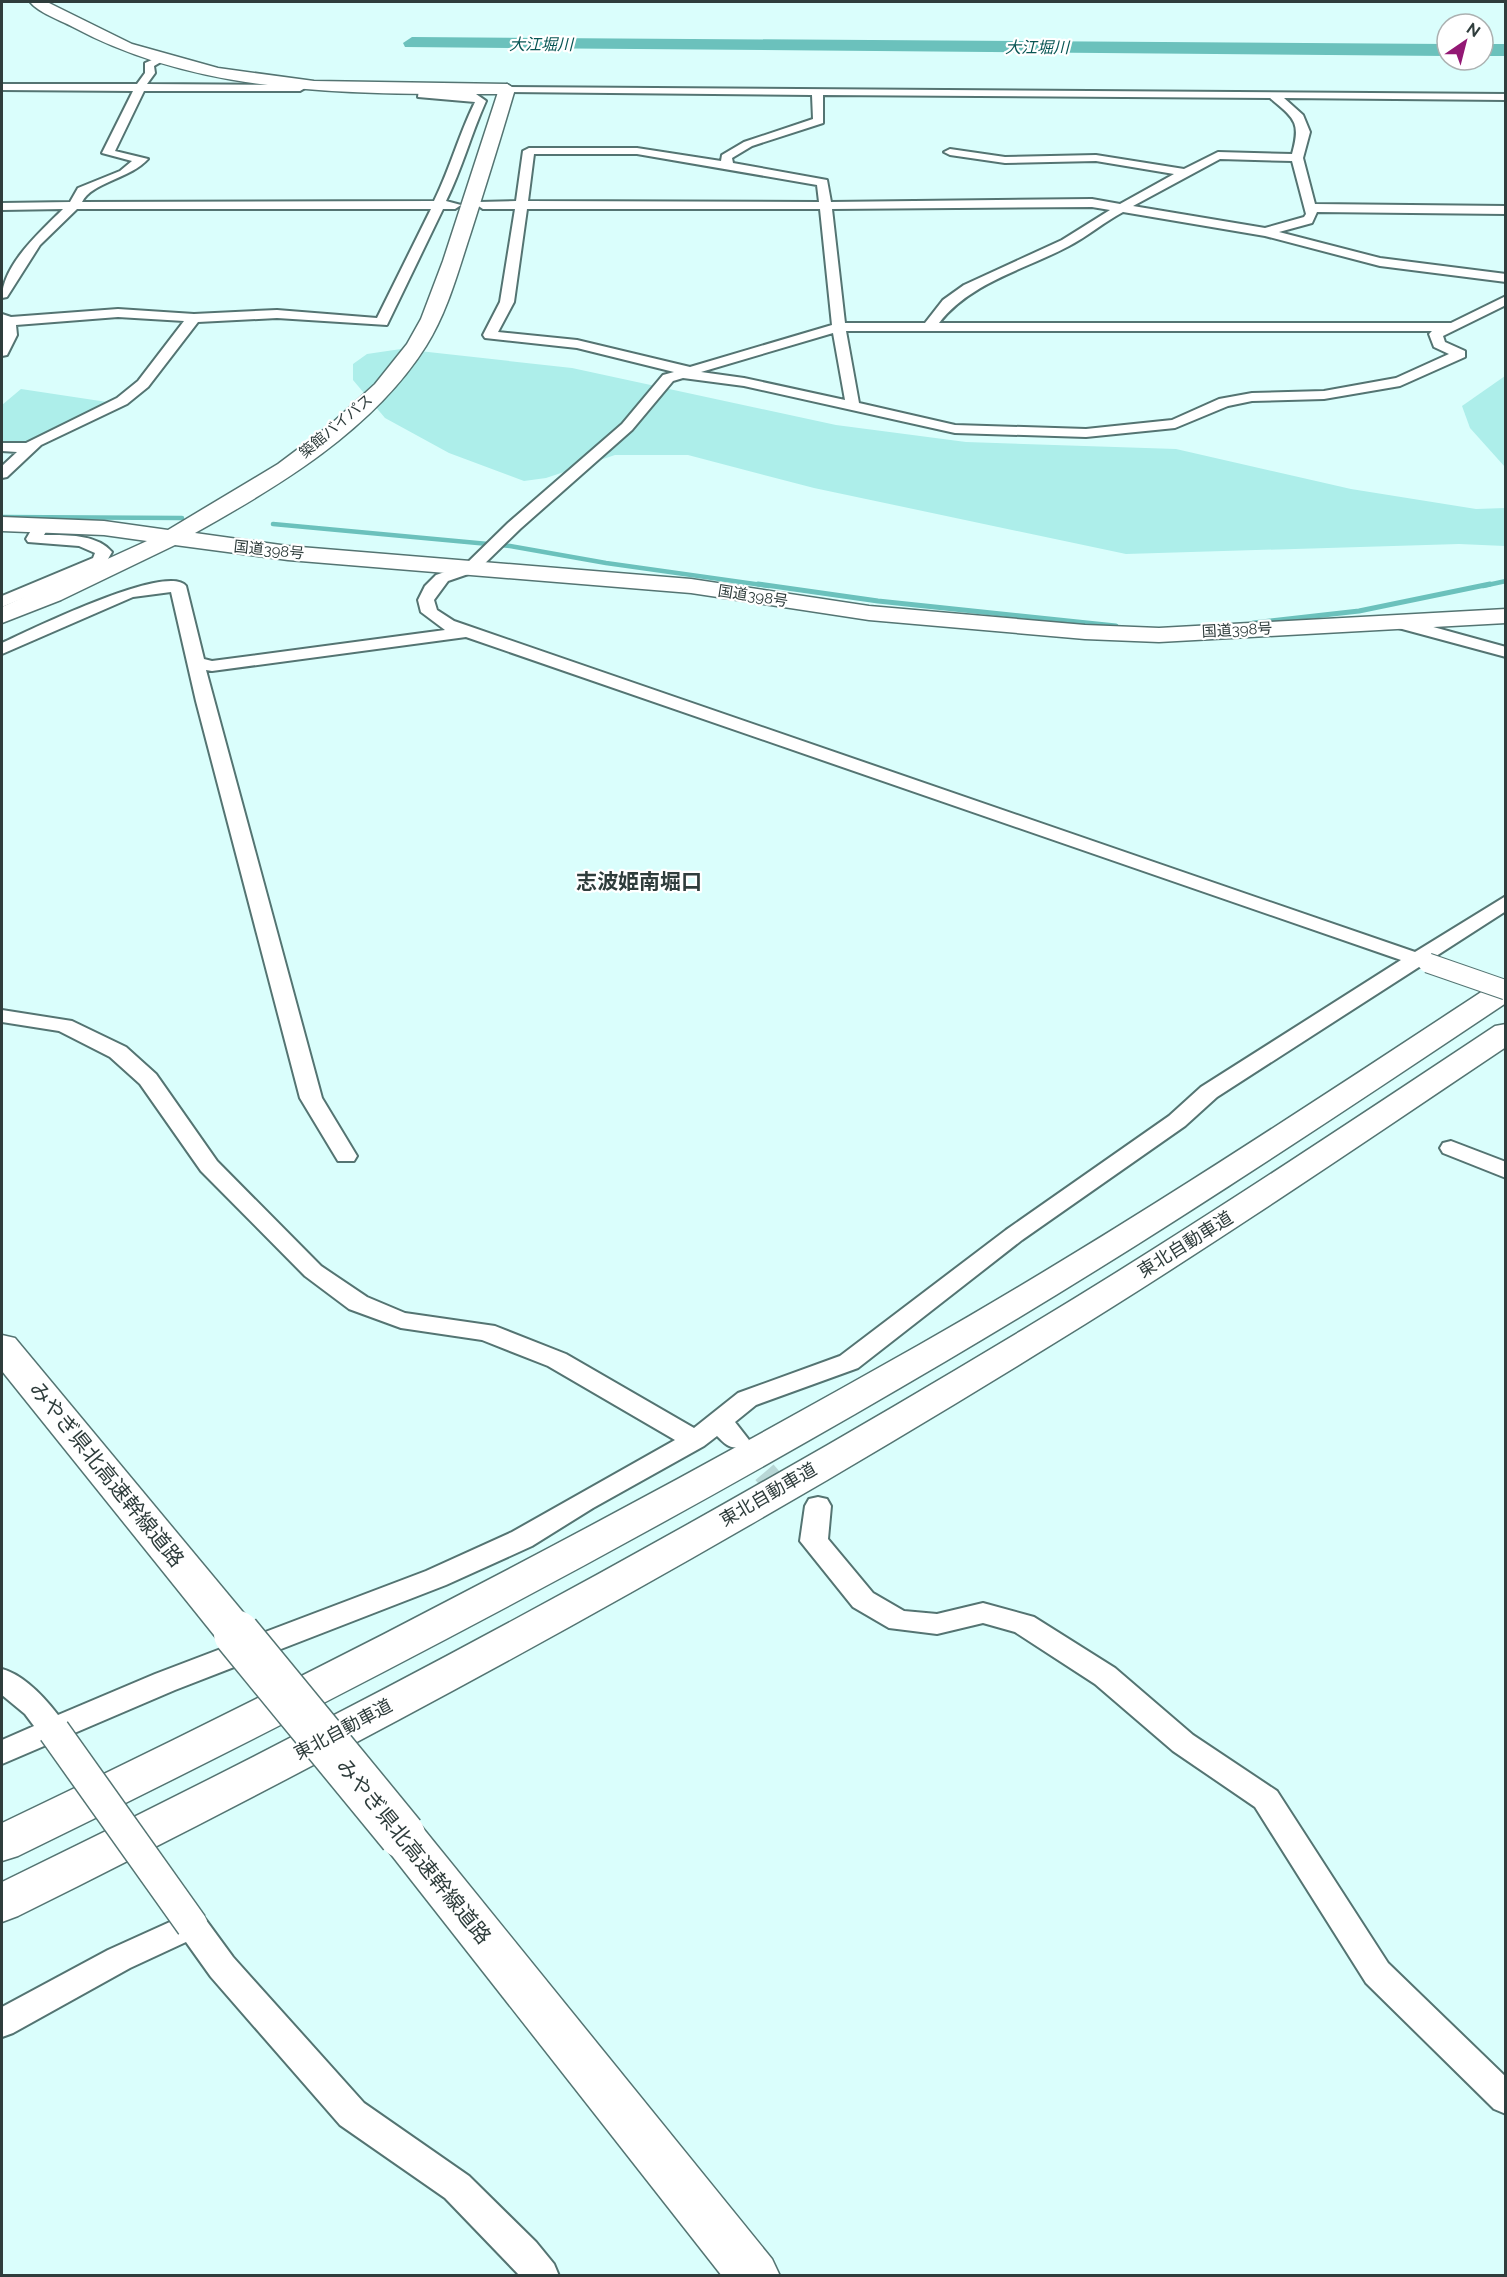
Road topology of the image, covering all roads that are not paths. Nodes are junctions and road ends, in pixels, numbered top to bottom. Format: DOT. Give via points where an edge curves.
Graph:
graph roads {
  1 [pos="37,2"];
  2 [pos="161,59"];
  3 [pos="2,87"];
  4 [pos="140,87"];
  5 [pos="300,88"];
  6 [pos="424,89"];
  7 [pos="507,90"];
  8 [pos="818,92"];
  9 [pos="1273,95"];
  10 [pos="1506,97"];
  11 [pos="950,152"];
  12 [pos="1297,158"];
  13 [pos="727,165"];
  14 [pos="1187,173"];
  15 [pos="437,205"];
  16 [pos="455,205"];
  17 [pos="483,205"];
  18 [pos="521,205"];
  19 [pos="824,205"];
  20 [pos="2,206"];
  21 [pos="74,206"];
  22 [pos="1125,207"];
  23 [pos="1311,208"];
  24 [pos="1499,213"];
  25 [pos="1266,232"];
  26 [pos="1506,278"];
  27 [pos="2,294"];
  28 [pos="1506,300"];
  29 [pos="194,318"];
  30 [pos="4,321"];
  31 [pos="839,327"];
  32 [pos="929,327"];
  33 [pos="1453,327"];
  34 [pos="2,352"];
  35 [pos="683,372"];
  36 [pos="853,407"];
  37 [pos="2,447"];
  38 [pos="30,448"];
  39 [pos="2,474"];
  40 [pos="2,524"];
  41 [pos="42,525"];
  42 [pos="168,537"];
  43 [pos="471,568"];
  44 [pos="2,602"];
  45 [pos="2,616"];
  46 [pos="1506,616"];
  47 [pos="1397,622"];
  48 [pos="467,632"];
  49 [pos="2,650"];
  50 [pos="1506,652"];
  51 [pos="196,662"];
  52 [pos="1506,902"];
  53 [pos="1421,961"];
  54 [pos="1506,990"];
  55 [pos="2,1016"];
  56 [pos="1506,1033"];
  57 [pos="1451,1148"];
  58 [pos="346,1156"];
  59 [pos="1506,1171"];
  60 [pos="2,1347"];
  61 [pos="718,1420"];
  62 [pos="695,1440"];
  63 [pos="736,1440"];
  64 [pos="818,1506"];
  65 [pos="2,1680"];
  66 [pos="54,1731"];
  67 [pos="2,1752"];
  68 [pos="2,1843"];
  69 [pos="2,1903"];
  70 [pos="192,1925"];
  71 [pos="2,2023"];
  72 [pos="1506,2099"];
  73 [pos="542,2276"];
  74 [pos="754,2276"];
  1 -- 2 [label="main road" via="101,36"];
  2 -- 4 [label="street" via="149,65 150,73"];
  2 -- 6 [label="main road" via="256,78"];
  3 -- 4 [label="street"];
  4 -- 5 [label="street"];
  4 -- 21 [label="street" via="108,153 142,159 124,173 82,191"];
  6 -- 7 [label="main road"];
  6 -- 15 [label="street" via="422,94 426,96 481,100"];
  7 -- 8 [label="street"];
  7 -- 42 [label="main road, 築館バイパス" via="444,288 415,347 363,405 310,450 243,495"];
  8 -- 9 [label="street"];
  8 -- 13 [label="street" via="819,121 744,145 726,157"];
  9 -- 10 [label="street"];
  9 -- 12 [label="street" via="1299,117 1304,140"];
  11 -- 14 [label="street" via="1005,160 1096,158"];
  12 -- 14 [label="street" via="1218,155"];
  12 -- 23 [label="street"];
  13 -- 18 [label="street" via="637,151 529,151"];
  13 -- 19 [label="street" via="823,182"];
  14 -- 22 [label="street"];
  15 -- 16 [label="street"];
  15 -- 21 [label="street"];
  15 -- 29 [label="street" via="382,322 277,314"];
  17 -- 18 [label="street"];
  18 -- 19 [label="street"];
  18 -- 35 [label="street" via="507,302 490,334 577,344"];
  19 -- 22 [label="street" via="1067,202"];
  19 -- 31 [label="street"];
  20 -- 21 [label="street"];
  21 -- 27 [label="street" via="35,243"];
  22 -- 25 [label="street"];
  22 -- 32 [label="street" via="1066,243 969,288 948,303"];
  23 -- 24 [label="street"];
  23 -- 25 [label="street" via="1308,220"];
  25 -- 26 [label="street" via="1380,262"];
  28 -- 33 [label="street"];
  29 -- 30 [label="street" via="118,313"];
  29 -- 38 [label="street" via="143,384 122,401"];
  30 -- 34 [label="street" via="10,334"];
  31 -- 32 [label="street"];
  31 -- 35 [label="street"];
  31 -- 36 [label="street"];
  32 -- 33 [label="street"];
  33 -- 36 [label="street" via="1436,334 1439,344 1460,354 1400,382 1324,395 1252,397 1224,402 1175,424 1086,433 990,432 912,421"];
  35 -- 36 [label="street"];
  35 -- 43 [label="street" via="668,378 627,427"];
  37 -- 38 [label="street"];
  38 -- 39 [label="street"];
  40 -- 41 [label="main road, 国道398号"];
  41 -- 42 [label="main road, 国道398号"];
  41 -- 44 [label="street" via="34,539 94,544 104,552 99,561"];
  42 -- 43 [label="main road, 国道398号" via="288,553"];
  42 -- 45 [label="main road, 築館バイパス"];
  43 -- 47 [label="main road, 国道398号" via="692,586 869,613 1085,632 1159,634"];
  43 -- 48 [label="street" via="442,578 426,600 429,612"];
  46 -- 47 [label="main road, 国道398号"];
  47 -- 50 [label="street"];
  48 -- 51 [label="street" via="212,666"];
  48 -- 53 [label="street"];
  49 -- 51 [label="street" via="129,593 178,586"];
  51 -- 58 [label="street" via="311,1098"];
  52 -- 53 [label="street"];
  53 -- 54 [label="street, bridge"];
  53 -- 61 [label="street" via="1209,1092 1177,1121 1014,1235 849,1362 747,1399"];
  54 -- 68 [label="main road" via="1247,1161 934,1352 560,1561"];
  55 -- 62 [label="street" via="64,1026 118,1052 148,1079 209,1166 313,1272 358,1303 401,1320 486,1332 557,1360"];
  56 -- 69 [label="main road, 東北自動車道" via="1284,1182 978,1373 594,1594 170,1821"];
  57 -- 59 [label="street"];
  60 -- 74 [label="main road, みやぎ県北高速幹線道路, bridge" via="402,1835"];
  61 -- 62 [label="street"];
  61 -- 63 [label="street"];
  62 -- 66 [label="street" via="522,1539 436,1578 165,1682"];
  64 -- 72 [label="street" via="814,1540 863,1599 899,1621 937,1624 983,1613 1024,1623 1105,1676 1183,1743 1266,1799 1377,1973"];
  65 -- 66 [label="street" via="35,1706"];
  66 -- 67 [label="street"];
  66 -- 70 [label="street, bridge"];
  70 -- 71 [label="street" via="119,1959"];
  70 -- 73 [label="street" via="222,1967 352,2114 457,2187"];
}
